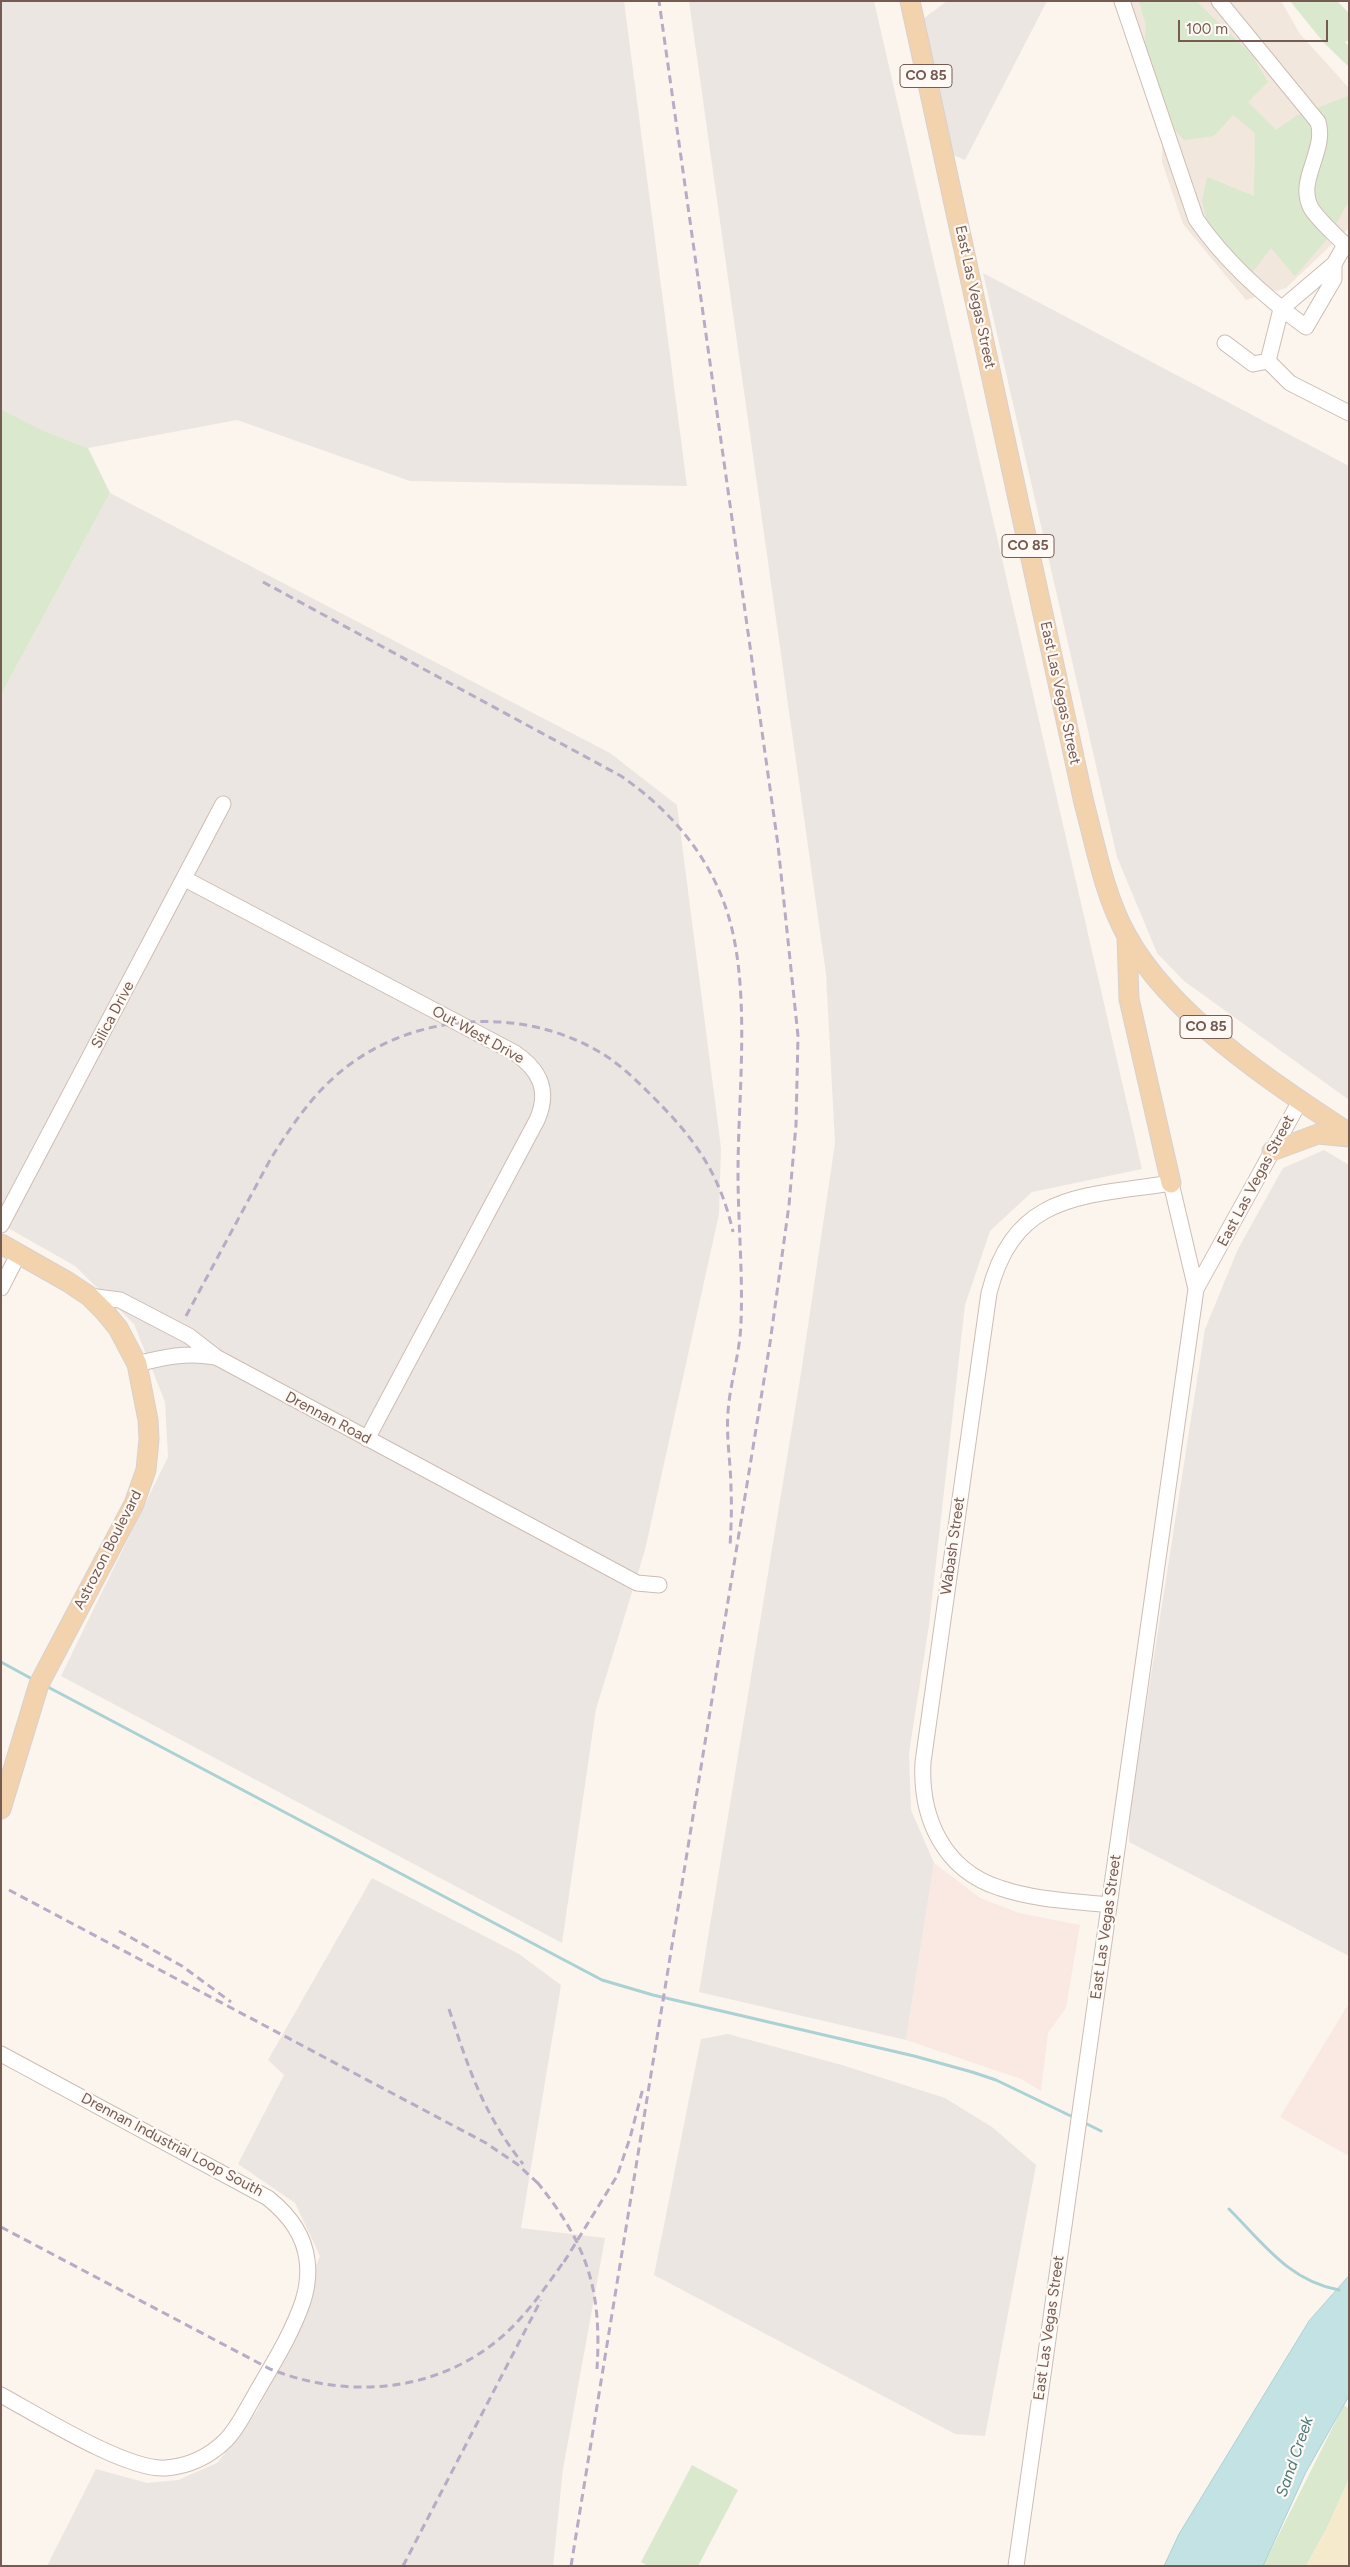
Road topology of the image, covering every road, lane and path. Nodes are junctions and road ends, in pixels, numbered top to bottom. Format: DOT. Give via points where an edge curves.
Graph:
graph roads {
  1 [pos="910,1"];
  2 [pos="1122,1"];
  3 [pos="1219,1"];
  4 [pos="1347,245"];
  5 [pos="1334,264"];
  6 [pos="1281,309"];
  7 [pos="1225,343"];
  8 [pos="1268,361"];
  9 [pos="1349,413"];
  10 [pos="223,804"];
  11 [pos="185,879"];
  12 [pos="1127,937"];
  13 [pos="1300,1101"];
  14 [pos="1349,1133"];
  15 [pos="1349,1137"];
  16 [pos="1272,1150"];
  17 [pos="1171,1183"];
  18 [pos="1,1225"];
  19 [pos="1,1244"];
  20 [pos="19,1253"];
  21 [pos="1,1288"];
  22 [pos="1196,1289"];
  23 [pos="88,1296"];
  24 [pos="216,1357"];
  25 [pos="137,1364"];
  26 [pos="367,1439"];
  27 [pos="659,1585"];
  28 [pos="5,1783"];
  29 [pos="1,1809"];
  30 [pos="1109,1905"];
  31 [pos="1,2054"];
  32 [pos="1,2395"];
  33 [pos="1016,2566"];
  1 -- 12 [label="main road, East Las Vegas Street / CO 85" via="1084,803 1108,893"];
  2 -- 6 [label="street" via="1196,219 1216,246"];
  3 -- 4 [label="street" via="1318,122 1321,137 1309,178 1308,200 1312,209"];
  4 -- 5 [label="street"];
  5 -- 6 [label="street"];
  5 -- 6 [label="street" via="1334,279 1306,327"];
  6 -- 8 [label="street"];
  7 -- 8 [label="street" via="1253,364"];
  8 -- 9 [label="street" via="1290,383"];
  10 -- 11 [label="street, Silica Drive"];
  11 -- 18 [label="street, Silica Drive"];
  11 -- 26 [label="street, Out West Drive" via="515,1053 532,1067 542,1085 543,1103 537,1120"];
  12 -- 13 [label="main road, East Las Vegas Street / CO 85" via="1155,976 1184,1008"];
  12 -- 17 [label="main road" via="1129,999"];
  13 -- 14 [label="main road, CO 85"];
  13 -- 16 [label="street, East Las Vegas Street"];
  15 -- 16 [label="main road" via="1318,1134"];
  16 -- 22 [label="street, East Las Vegas Street"];
  17 -- 22 [label="street, East Las Vegas Street"];
  17 -- 30 [label="street, Wabash Street" via="1083,1197 1043,1211 1019,1230 998,1261 989,1293 923,1762 922,1784 927,1815 941,1844 963,1867 986,1882 1014,1892"];
  19 -- 20 [label="main road, Drennan Road"];
  20 -- 21 [label="street"];
  20 -- 23 [label="main road, Drennan Road"];
  22 -- 30 [label="street, East Las Vegas Street"];
  23 -- 24 [label="street, Drennan Road" via="120,1300 189,1336"];
  23 -- 25 [label="main road, Astrozon Boulevard" via="118,1328"];
  24 -- 25 [label="street" via="181,1354"];
  24 -- 26 [label="street, Drennan Road"];
  25 -- 28 [label="main road, Astrozon Boulevard" via="148,1420 146,1470 123,1526 47,1666"];
  26 -- 27 [label="street, Drennan Road" via="637,1583"];
  28 -- 29 [label="main road, Astrozon Boulevard"];
  30 -- 33 [label="street, East Las Vegas Street"];
  31 -- 32 [label="street, Drennan Industrial Loop South" via="255,2189 287,2214 305,2248 308,2267 307,2286 298,2315 264,2378 227,2440 198,2460 166,2468 129,2462"];
}
